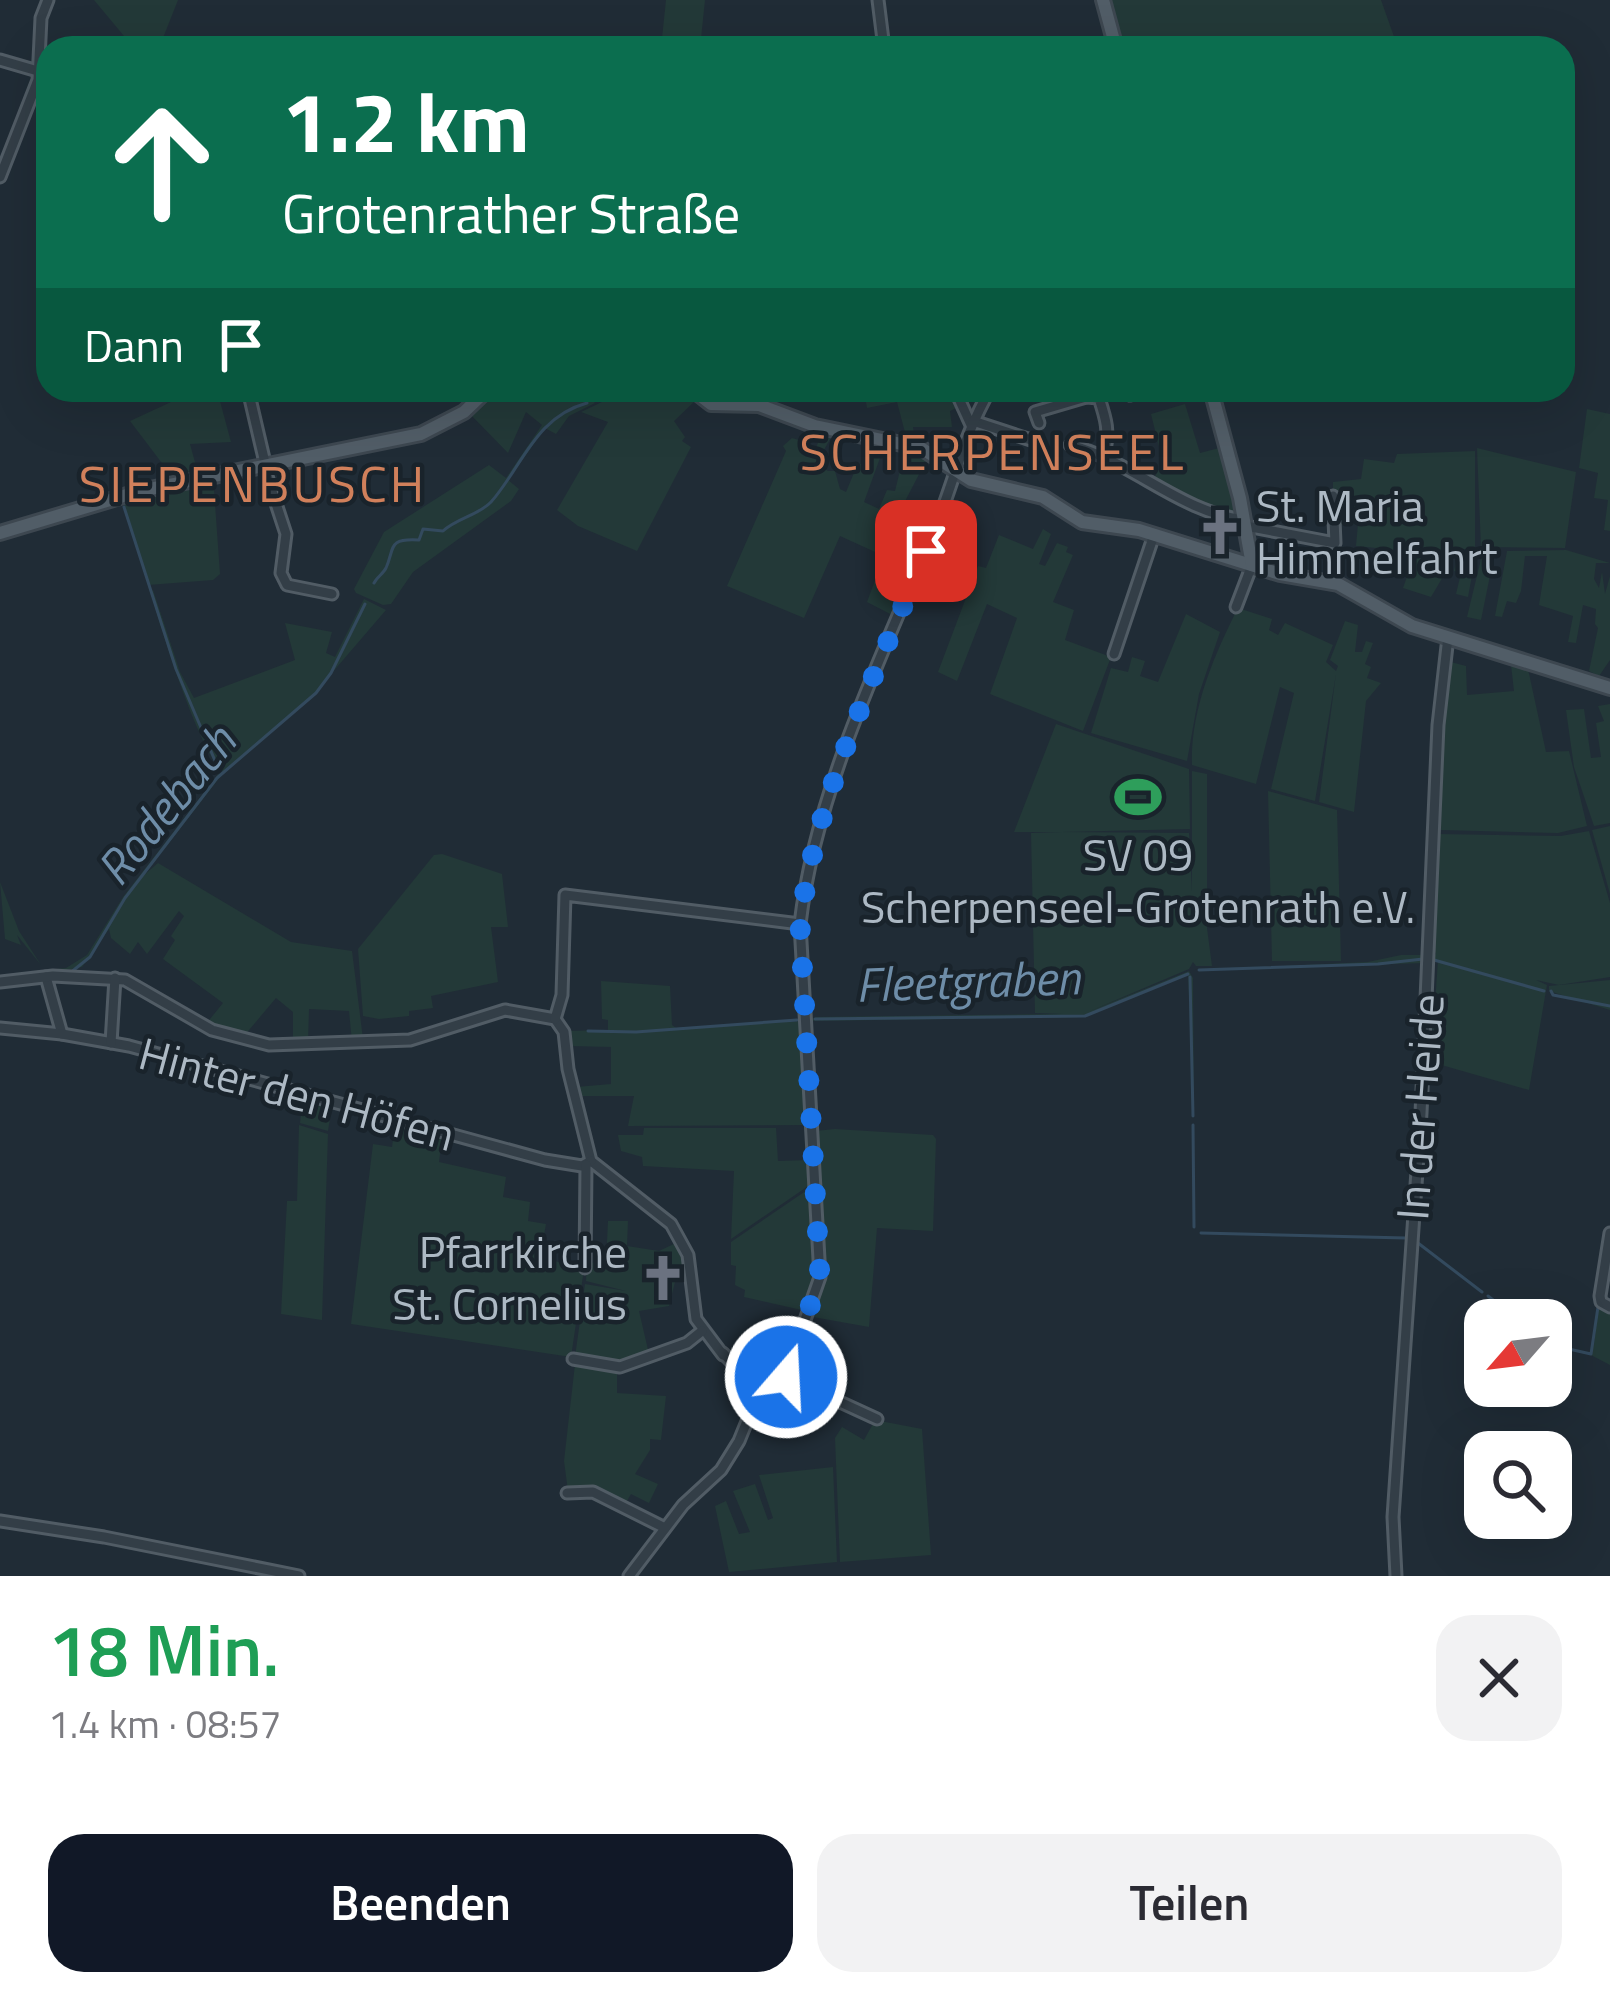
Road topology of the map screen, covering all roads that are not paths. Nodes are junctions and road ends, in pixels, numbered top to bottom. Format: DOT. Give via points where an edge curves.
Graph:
graph roads {
  1 [pos="48,0"];
  2 [pos="878,0"];
  3 [pos="1102,0"];
  4 [pos="42,36"];
  5 [pos="882,36"];
  6 [pos="1112,36"];
  7 [pos="0,60"];
  8 [pos="36,71"];
  9 [pos="36,92"];
  10 [pos="0,177"];
  11 [pos="251,402"];
  12 [pos="475,402"];
  13 [pos="709,402"];
  14 [pos="739,402"];
  15 [pos="770,402"];
  16 [pos="962,402"];
  17 [pos="983,402"];
  18 [pos="1063,402"];
  19 [pos="1099,402"];
  20 [pos="1214,402"];
  21 [pos="972,423"];
  22 [pos="1039,423"];
  23 [pos="1031,440"];
  24 [pos="1070,445"];
  25 [pos="1104,454"];
  26 [pos="265,467"];
  27 [pos="958,471"];
  28 [pos="1333,496"];
  29 [pos="1246,523"];
  30 [pos="0,533"];
  31 [pos="1154,535"];
  32 [pos="1252,565"];
  33 [pos="332,594"];
  34 [pos="1236,607"];
  35 [pos="1448,638"];
  36 [pos="1114,654"];
  37 [pos="1610,688"];
  38 [pos="800,924"];
  39 [pos="46,977"];
  40 [pos="115,978"];
  41 [pos="0,982"];
  42 [pos="555,1018"];
  43 [pos="0,1028"];
  44 [pos="62,1034"];
  45 [pos="110,1043"];
  46 [pos="589,1163"];
  47 [pos="1610,1233"];
  48 [pos="585,1268"];
  49 [pos="1605,1305"];
  50 [pos="702,1331"];
  51 [pos="574,1359"];
  52 [pos="749,1378"];
  53 [pos="784,1380"];
  54 [pos="877,1419"];
  55 [pos="566,1493"];
  56 [pos="0,1522"];
  57 [pos="665,1528"];
  58 [pos="298,1576"];
  59 [pos="629,1576"];
  60 [pos="1396,1576"];
  1 -- 4 [label="street"];
  2 -- 5 [label="street"];
  3 -- 6 [label="main road"];
  7 -- 8 [label="street"];
  9 -- 10 [label="street"];
  11 -- 26 [label="street"];
  12 -- 26 [label="main road" via="421,434"];
  13 -- 14 [label="main road"];
  15 -- 27 [label="main road" via="815,426 921,448"];
  16 -- 21 [label="street"];
  17 -- 21 [label="street"];
  18 -- 22 [label="street" via="1035,412"];
  19 -- 25 [label="street" via="1109,433"];
  20 -- 29 [label="main road"];
  21 -- 23 [label="street"];
  21 -- 27 [label="street"];
  24 -- 25 [label="street"];
  25 -- 29 [label="street" via="1191,504"];
  26 -- 30 [label="main road" via="140,491"];
  26 -- 33 [label="street" via="286,534 286,586"];
  27 -- 31 [label="main road" via="1043,497 1082,522"];
  27 -- 38 [label="street" via="818,829"];
  28 -- 29 [label="street" via="1335,543"];
  29 -- 32 [label="main road"];
  31 -- 32 [label="main road"];
  31 -- 36 [label="street"];
  32 -- 34 [label="street"];
  32 -- 35 [label="main road" via="1338,584"];
  35 -- 37 [label="main road"];
  35 -- 60 [label="street, In der Heide" via="1393,1517"];
  38 -- 42 [label="street" via="571,896"];
  38 -- 53 [label="street" via="820,1277"];
  39 -- 40 [label="street"];
  39 -- 41 [label="street"];
  39 -- 44 [label="street"];
  40 -- 42 [label="street" via="219,1034 269,1045 410,1040 506,1010"];
  40 -- 45 [label="street"];
  42 -- 46 [label="street" via="565,1032"];
  43 -- 44 [label="street, Hinter den Höfen"];
  44 -- 45 [label="street, Hinter den Höfen"];
  45 -- 46 [label="street, Hinter den Höfen" via="416,1128"];
  46 -- 48 [label="street"];
  46 -- 50 [label="street" via="673,1227 688,1255"];
  47 -- 49 [label="street"];
  50 -- 51 [label="street" via="620,1367"];
  50 -- 52 [label="street"];
  52 -- 53 [label="street"];
  52 -- 57 [label="street" via="752,1409 739,1442"];
  53 -- 54 [label="street"];
  55 -- 57 [label="street" via="592,1492"];
  56 -- 58 [label="street"];
  57 -- 59 [label="street"];
}
